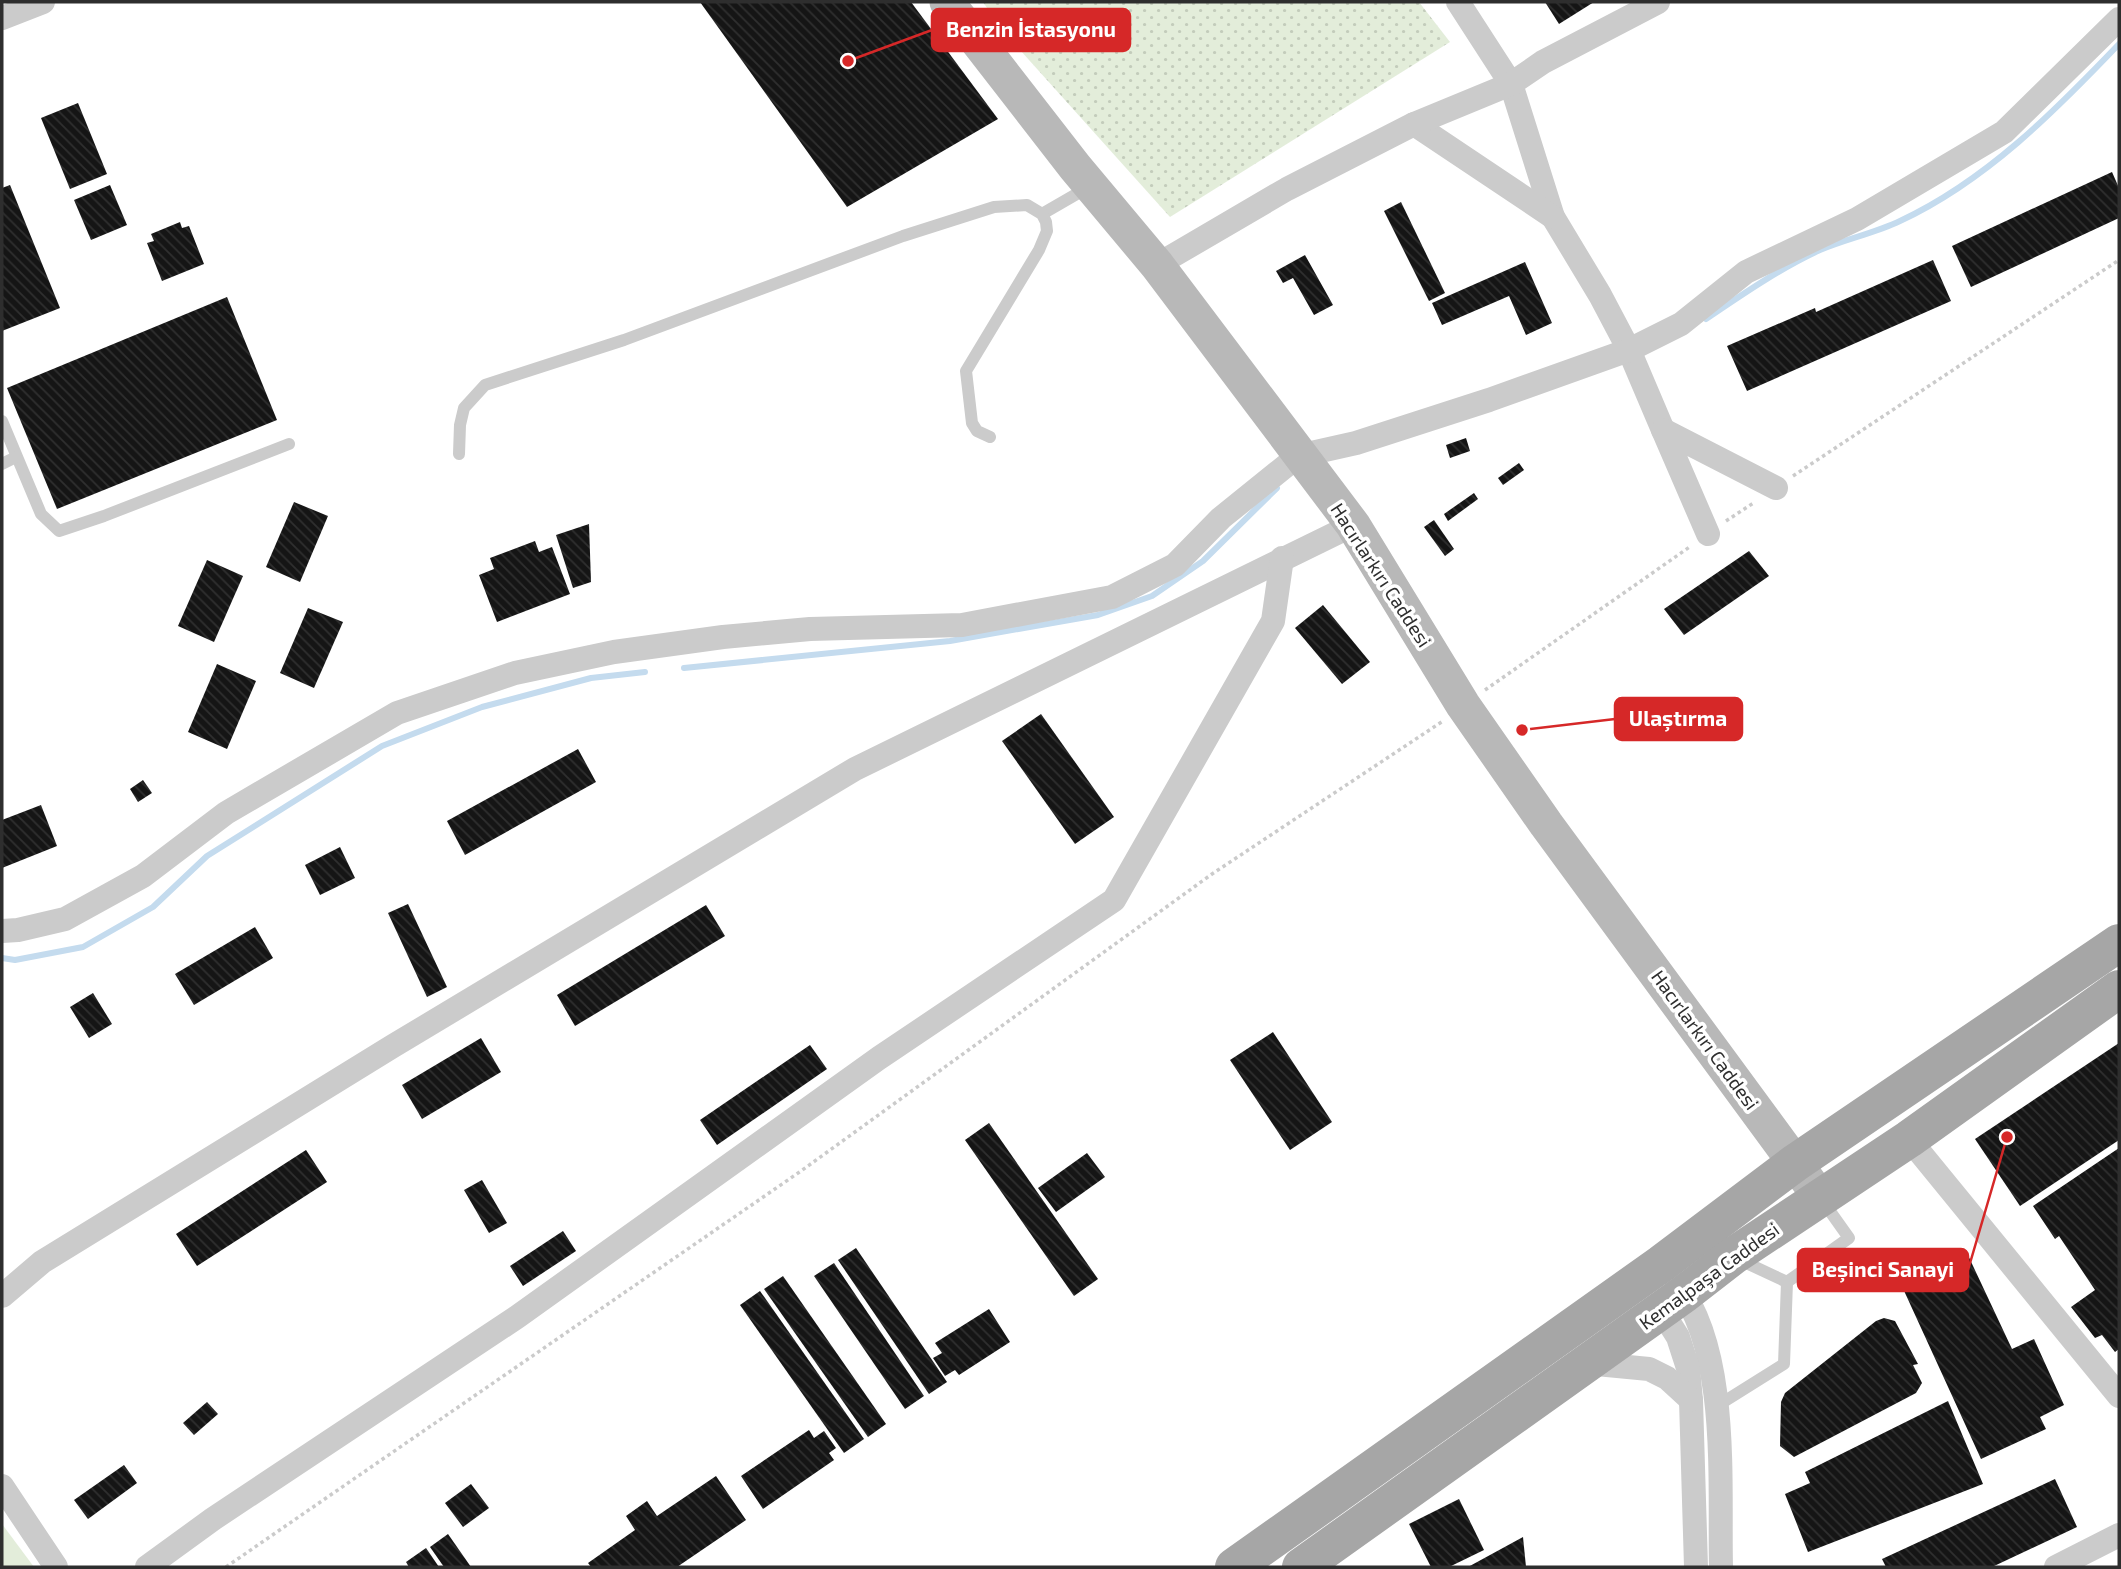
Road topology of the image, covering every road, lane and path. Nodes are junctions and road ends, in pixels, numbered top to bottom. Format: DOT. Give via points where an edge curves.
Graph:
graph roads {
  1 [pos="43,2"];
  2 [pos="947,2"];
  3 [pos="1458,2"];
  4 [pos="1658,2"];
  5 [pos="2,18"];
  6 [pos="2119,19"];
  7 [pos="1511,84"];
  8 [pos="1414,124"];
  9 [pos="1090,186"];
  10 [pos="1042,214"];
  11 [pos="1553,217"];
  12 [pos="2119,260"];
  13 [pos="1157,265"];
  14 [pos="1629,350"];
  15 [pos="2,421"];
  16 [pos="1663,430"];
  17 [pos="990,437"];
  18 [pos="289,444"];
  19 [pos="459,454"];
  20 [pos="1298,456"];
  21 [pos="16,457"];
  22 [pos="2,464"];
  23 [pos="1776,488"];
  24 [pos="1353,525"];
  25 [pos="1708,534"];
  26 [pos="1282,558"];
  27 [pos="1463,705"];
  28 [pos="2,931"];
  29 [pos="2119,943"];
  30 [pos="2119,989"];
  31 [pos="1909,1139"];
  32 [pos="1795,1163"];
  33 [pos="1820,1197"];
  34 [pos="1733,1256"];
  35 [pos="1650,1272"];
  36 [pos="1787,1282"];
  37 [pos="2,1296"];
  38 [pos="1673,1302"];
  39 [pos="1585,1363"];
  40 [pos="2119,1396"];
  41 [pos="1691,1400"];
  42 [pos="1717,1406"];
  43 [pos="2,1486"];
  44 [pos="2119,1535"];
  45 [pos="56,1567"];
  46 [pos="147,1567"];
  47 [pos="226,1567"];
  48 [pos="1234,1567"];
  49 [pos="1301,1567"];
  50 [pos="1696,1567"];
  51 [pos="1720,1567"];
  52 [pos="2056,1567"];
  1 -- 5 [label="street"];
  2 -- 9 [label="street, Hacırlarkırı Caddesi"];
  3 -- 7 [label="street"];
  4 -- 7 [label="street" via="1543,62"];
  6 -- 14 [label="street" via="2004,132 1857,219 1746,272 1681,324"];
  7 -- 8 [label="street"];
  7 -- 11 [label="street"];
  8 -- 11 [label="street"];
  8 -- 13 [label="street" via="1287,189"];
  9 -- 10 [label="lane"];
  9 -- 13 [label="street, Hacırlarkırı Caddesi"];
  10 -- 17 [label="lane" via="1047,231 1039,250 966,371 972,423 976,431"];
  10 -- 19 [label="lane" via="1027,205 994,207 485,385 464,408"];
  11 -- 14 [label="street"];
  12 -- 23 [label="path"];
  13 -- 20 [label="street, Hacırlarkırı Caddesi"];
  14 -- 16 [label="street"];
  14 -- 20 [label="street" via="1383,434"];
  15 -- 21 [label="lane"];
  16 -- 23 [label="street"];
  16 -- 25 [label="street"];
  18 -- 21 [label="lane" via="59,531 41,513"];
  20 -- 24 [label="street, Hacırlarkırı Caddesi"];
  20 -- 28 [label="street" via="1221,518 1175,565 1112,597 962,625 810,629 614,652 515,673 397,713 226,813 143,876 65,919"];
  21 -- 22 [label="lane"];
  23 -- 25 [label="path"];
  24 -- 26 [label="street"];
  24 -- 27 [label="street, Hacırlarkırı Caddesi"];
  25 -- 27 [label="path"];
  26 -- 37 [label="street" via="855,769 54,1255"];
  26 -- 46 [label="street" via="1273,621 1114,900 879,1058 517,1317"];
  27 -- 32 [label="street, Hacırlarkırı Caddesi"];
  27 -- 47 [label="path" via="1212,874 801,1171"];
  29 -- 32 [label="main road"];
  30 -- 31 [label="main road, Kemalpaşa Caddesi"];
  31 -- 33 [label="main road, Kemalpaşa Caddesi"];
  31 -- 40 [label="street"];
  32 -- 33 [label="street, Hacırlarkırı Caddesi"];
  32 -- 35 [label="main road, Kemalpaşa Caddesi"];
  33 -- 34 [label="main road, Kemalpaşa Caddesi"];
  33 -- 36 [label="lane" via="1849,1238"];
  34 -- 36 [label="lane"];
  34 -- 38 [label="main road, Kemalpaşa Caddesi"];
  35 -- 38 [label="main road"];
  35 -- 48 [label="main road, Kemalpaşa Caddesi"];
  36 -- 42 [label="lane" via="1784,1364"];
  38 -- 39 [label="main road, Kemalpaşa Caddesi"];
  38 -- 41 [label="street"];
  38 -- 42 [label="street" via="1699,1328"];
  39 -- 41 [label="street" via="1649,1369"];
  39 -- 49 [label="main road, Kemalpaşa Caddesi"];
  41 -- 50 [label="street"];
  42 -- 51 [label="street"];
  43 -- 45 [label="street"];
  44 -- 52 [label="street"];
}
